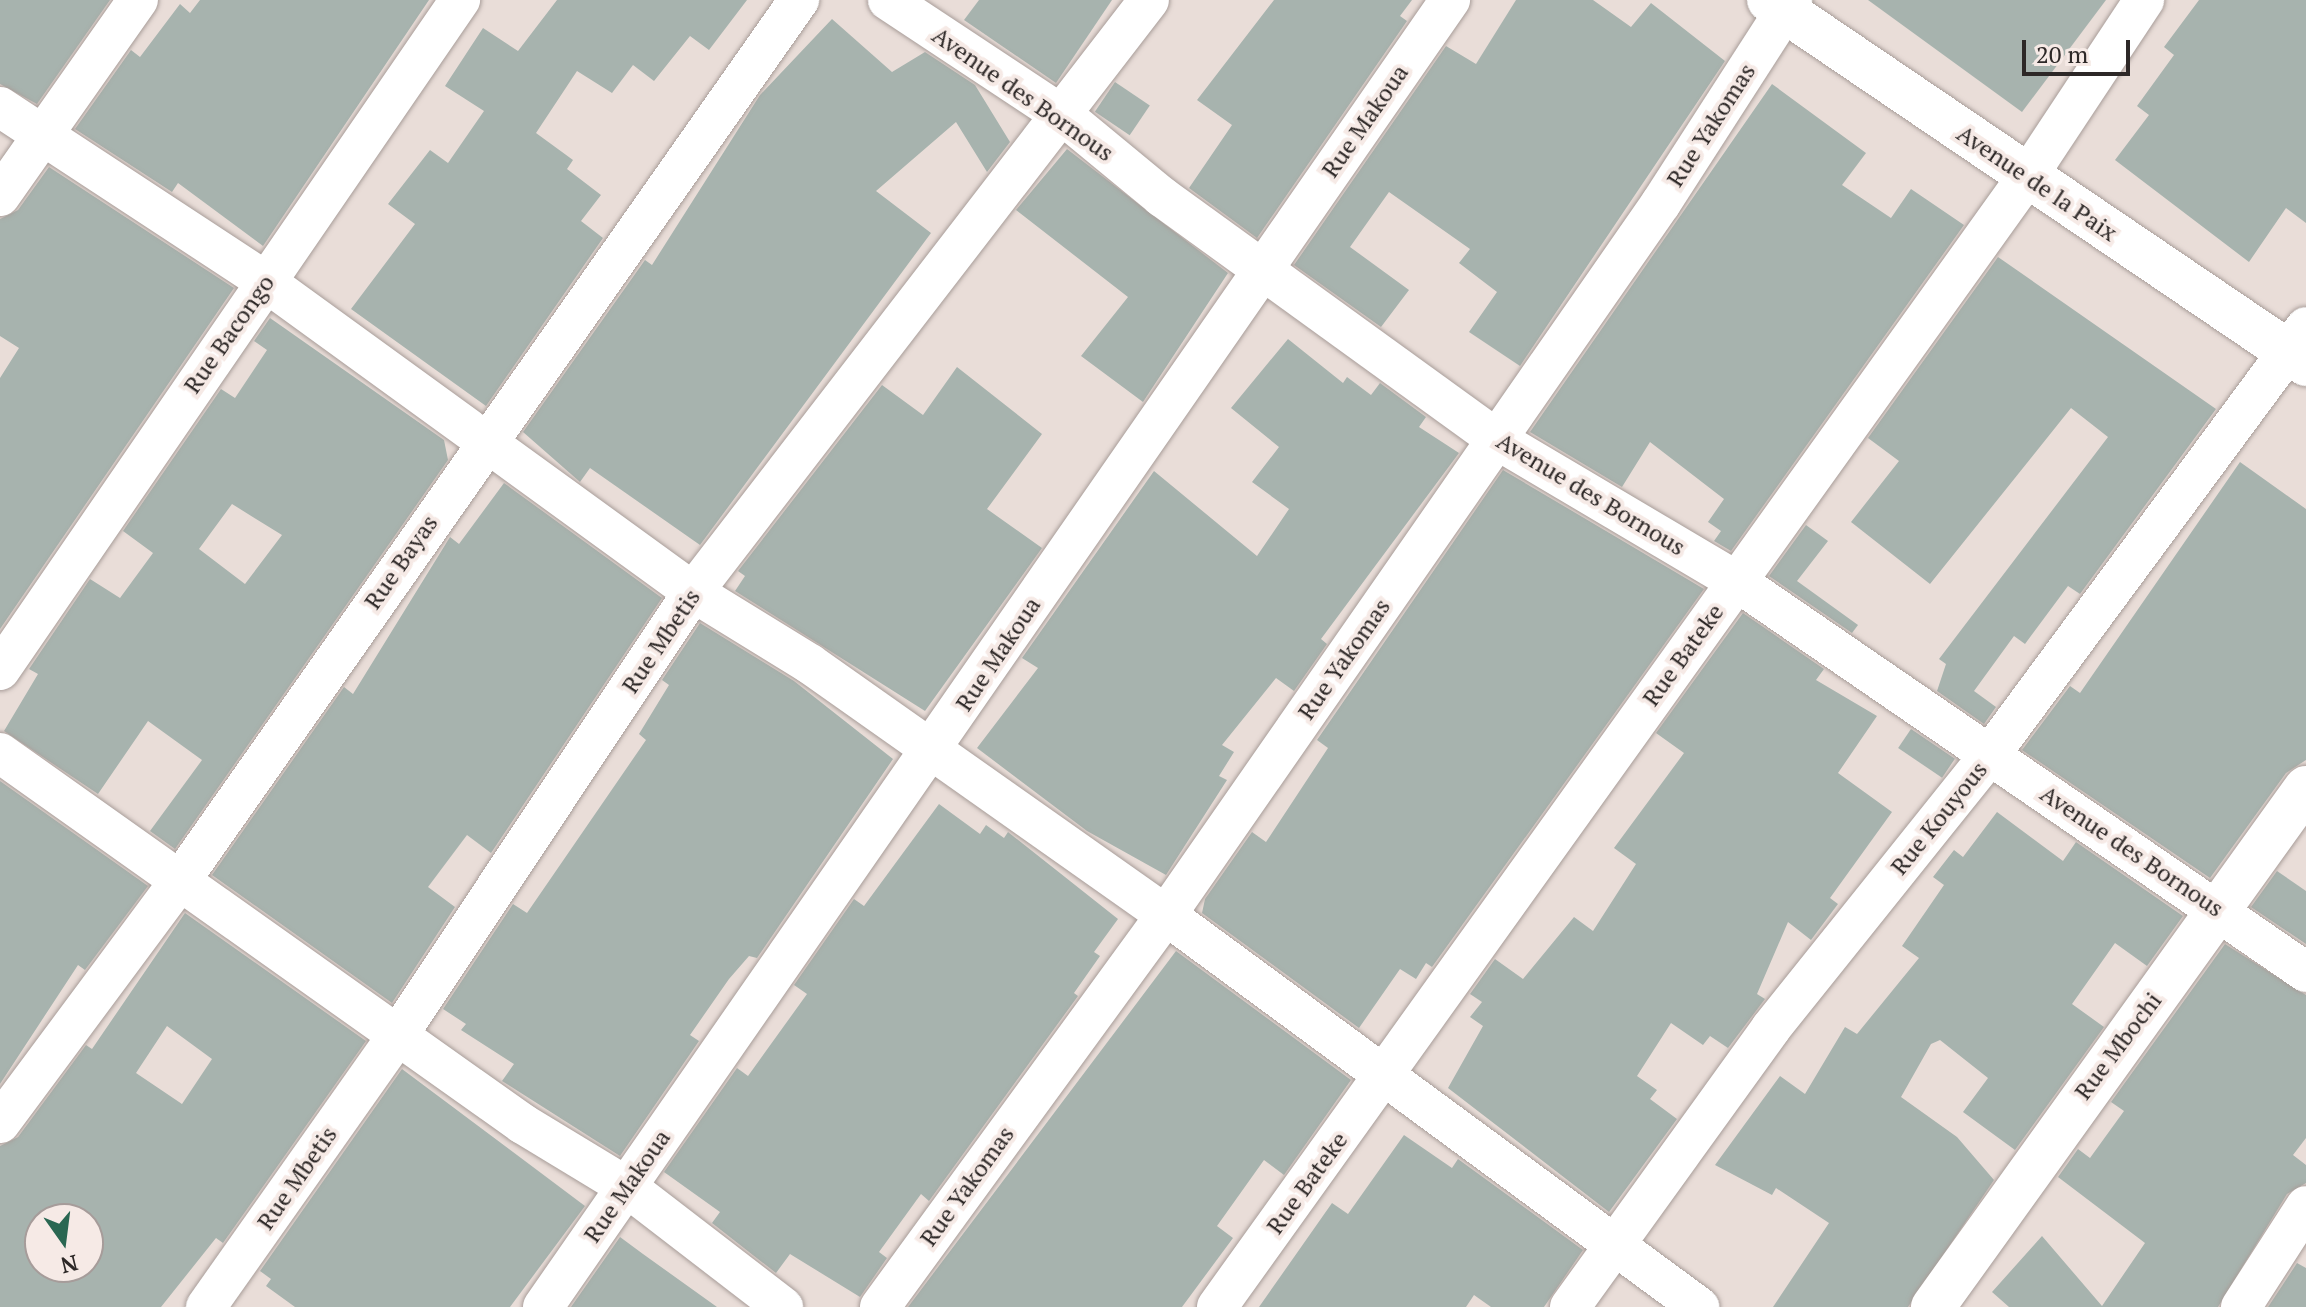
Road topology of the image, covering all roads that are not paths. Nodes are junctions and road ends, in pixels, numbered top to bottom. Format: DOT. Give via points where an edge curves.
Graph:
graph roads {
  1 [pos="138,0"];
  2 [pos="460,0"];
  3 [pos="799,0"];
  4 [pos="888,0"];
  5 [pos="1149,0"];
  6 [pos="1450,0"];
  7 [pos="2144,0"];
  8 [pos="1782,4"];
  9 [pos="0,107"];
  10 [pos="1065,117"];
  11 [pos="40,137"];
  12 [pos="2027,177"];
  13 [pos="0,196"];
  14 [pos="1261,269"];
  15 [pos="266,282"];
  16 [pos="2301,348"];
  17 [pos="1496,439"];
  18 [pos="483,444"];
  19 [pos="1736,581"];
  20 [pos="693,592"];
  21 [pos="0,670"];
  22 [pos="933,750"];
  23 [pos="0,753"];
  24 [pos="1989,756"];
  25 [pos="2306,788"];
  26 [pos="180,881"];
  27 [pos="2223,911"];
  28 [pos="1166,915"];
  29 [pos="2306,972"];
  30 [pos="398,1035"];
  31 [pos="1387,1074"];
  32 [pos="0,1123"];
  33 [pos="627,1187"];
  34 [pos="2306,1206"];
  35 [pos="1613,1245"];
  36 [pos="206,1307"];
  37 [pos="543,1307"];
  38 [pos="783,1307"];
  39 [pos="880,1307"];
  40 [pos="1217,1307"];
  41 [pos="1570,1307"];
  42 [pos="1699,1307"];
  43 [pos="1933,1307"];
  44 [pos="2241,1307"];
  1 -- 11 [label="street"];
  2 -- 15 [label="street, Rue Bacongo"];
  3 -- 18 [label="street, Rue Bayas"];
  4 -- 10 [label="street, Avenue des Bornous"];
  5 -- 10 [label="street, Rue Mbetis"];
  6 -- 14 [label="street, Rue Makoua"];
  7 -- 12 [label="street, Rue Bateke"];
  8 -- 12 [label="main road, Avenue de la Paix"];
  8 -- 17 [label="street, Rue Yakomas"];
  9 -- 11 [label="street"];
  10 -- 14 [label="street, Avenue des Bornous"];
  10 -- 20 [label="street, Rue Mbetis"];
  11 -- 13 [label="street"];
  11 -- 15 [label="street"];
  12 -- 16 [label="main road, Avenue de la Paix"];
  12 -- 19 [label="street, Rue Bateke"];
  14 -- 17 [label="street, Avenue des Bornous"];
  14 -- 22 [label="street, Rue Makoua"];
  15 -- 18 [label="street"];
  15 -- 21 [label="street, Rue Bacongo"];
  16 -- 24 [label="street, Rue Kouyous"];
  17 -- 19 [label="street, Avenue des Bornous"];
  17 -- 28 [label="street, Rue Yakomas"];
  18 -- 20 [label="street"];
  18 -- 26 [label="street, Rue Bayas"];
  19 -- 24 [label="street, Avenue des Bornous"];
  19 -- 31 [label="street, Rue Bateke"];
  20 -- 22 [label="street"];
  20 -- 30 [label="street, Rue Mbetis"];
  22 -- 28 [label="street"];
  22 -- 33 [label="street, Rue Makoua"];
  23 -- 26 [label="street"];
  24 -- 27 [label="street, Avenue des Bornous"];
  24 -- 35 [label="street, Rue Kouyous" via="1771,1028"];
  25 -- 27 [label="main road, Rue Mbochi"];
  26 -- 30 [label="street"];
  26 -- 32 [label="street, Rue Bayas"];
  27 -- 29 [label="street, Avenue des Bornous"];
  27 -- 43 [label="main road, Rue Mbochi" via="2096,1072"];
  28 -- 31 [label="street"];
  28 -- 39 [label="street, Rue Yakomas"];
  30 -- 33 [label="street"];
  30 -- 36 [label="street, Rue Mbetis"];
  31 -- 35 [label="street"];
  31 -- 40 [label="street, Rue Bateke"];
  33 -- 37 [label="street, Rue Makoua"];
  33 -- 38 [label="street"];
  34 -- 44 [label="street"];
  35 -- 41 [label="street, Rue Kouyous"];
  35 -- 42 [label="street"];
}
